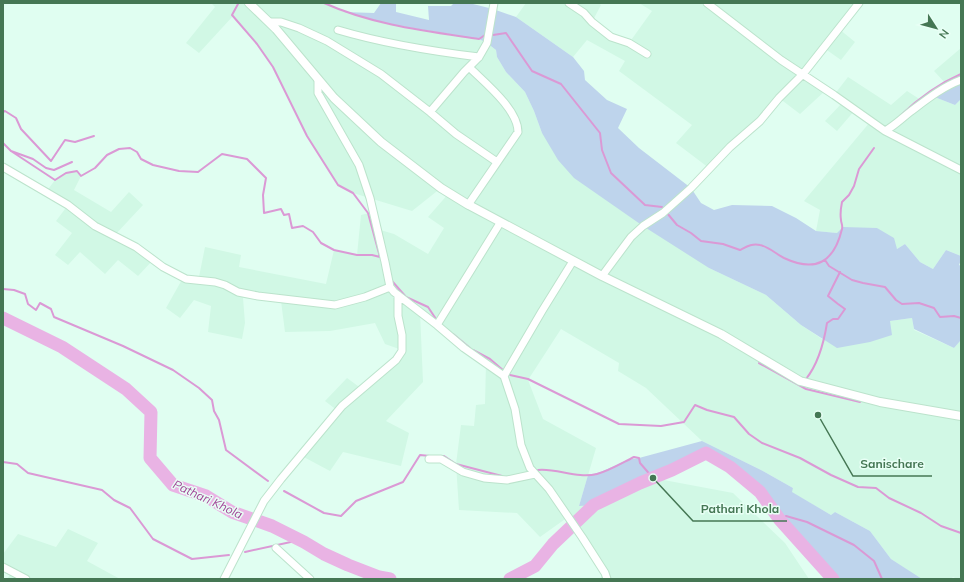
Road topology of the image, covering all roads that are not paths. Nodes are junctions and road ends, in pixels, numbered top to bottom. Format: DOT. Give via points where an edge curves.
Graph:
graph roads {
  1 [pos="249,3"];
  2 [pos="494,3"];
  3 [pos="569,3"];
  4 [pos="707,3"];
  5 [pos="859,3"];
  6 [pos="269,22"];
  7 [pos="338,30"];
  8 [pos="646,54"];
  9 [pos="479,57"];
  10 [pos="469,66"];
  11 [pos="803,74"];
  12 [pos="318,80"];
  13 [pos="961,80"];
  14 [pos="430,112"];
  15 [pos="885,131"];
  16 [pos="497,162"];
  17 [pos="3,167"];
  18 [pos="961,170"];
  19 [pos="468,204"];
  20 [pos="500,223"];
  21 [pos="573,261"];
  22 [pos="602,276"];
  23 [pos="390,287"];
  24 [pos="398,295"];
  25 [pos="437,325"];
  26 [pos="504,376"];
  27 [pos="961,416"];
  28 [pos="429,459"];
  29 [pos="535,474"];
  30 [pos="276,548"];
  31 [pos="3,567"];
  32 [pos="606,576"];
  33 [pos="26,579"];
  34 [pos="224,579"];
  35 [pos="310,579"];
  36 [pos="599,579"];
  1 -- 6 [label="street"];
  2 -- 9 [label="street" via="487,43"];
  3 -- 8 [label="street" via="584,12 611,37 629,43"];
  4 -- 11 [label="street"];
  5 -- 11 [label="street"];
  6 -- 12 [label="street"];
  6 -- 14 [label="street" via="281,22 327,42 381,74"];
  7 -- 9 [label="street" via="411,48"];
  9 -- 10 [label="street"];
  10 -- 14 [label="street"];
  10 -- 16 [label="street" via="506,105 516,120 518,132"];
  11 -- 15 [label="street"];
  11 -- 22 [label="street" via="760,121 730,147 691,188 665,212 631,237"];
  12 -- 19 [label="street" via="381,142 441,188"];
  12 -- 23 [label="street" via="318,93 359,164 370,198"];
  13 -- 15 [label="street" via="947,85"];
  14 -- 16 [label="street" via="456,134"];
  15 -- 18 [label="street"];
  16 -- 19 [label="street"];
  17 -- 23 [label="street" via="68,205 95,226 136,247 163,267 186,279 216,282 238,292 258,296 335,305"];
  19 -- 20 [label="street"];
  20 -- 21 [label="street"];
  20 -- 25 [label="street"];
  21 -- 22 [label="street"];
  21 -- 26 [label="street"];
  22 -- 27 [label="street" via="721,334 800,381 880,402"];
  23 -- 24 [label="street"];
  24 -- 25 [label="street"];
  24 -- 34 [label="street" via="402,350 396,360 342,406 281,479 264,501"];
  25 -- 26 [label="street"];
  26 -- 29 [label="street" via="515,409 521,445"];
  28 -- 29 [label="street" via="441,459 463,472 484,478 507,480"];
  29 -- 32 [label="street" via="568,516"];
  30 -- 35 [label="street"];
  31 -- 33 [label="street"];
  32 -- 36 [label="street"];
}
